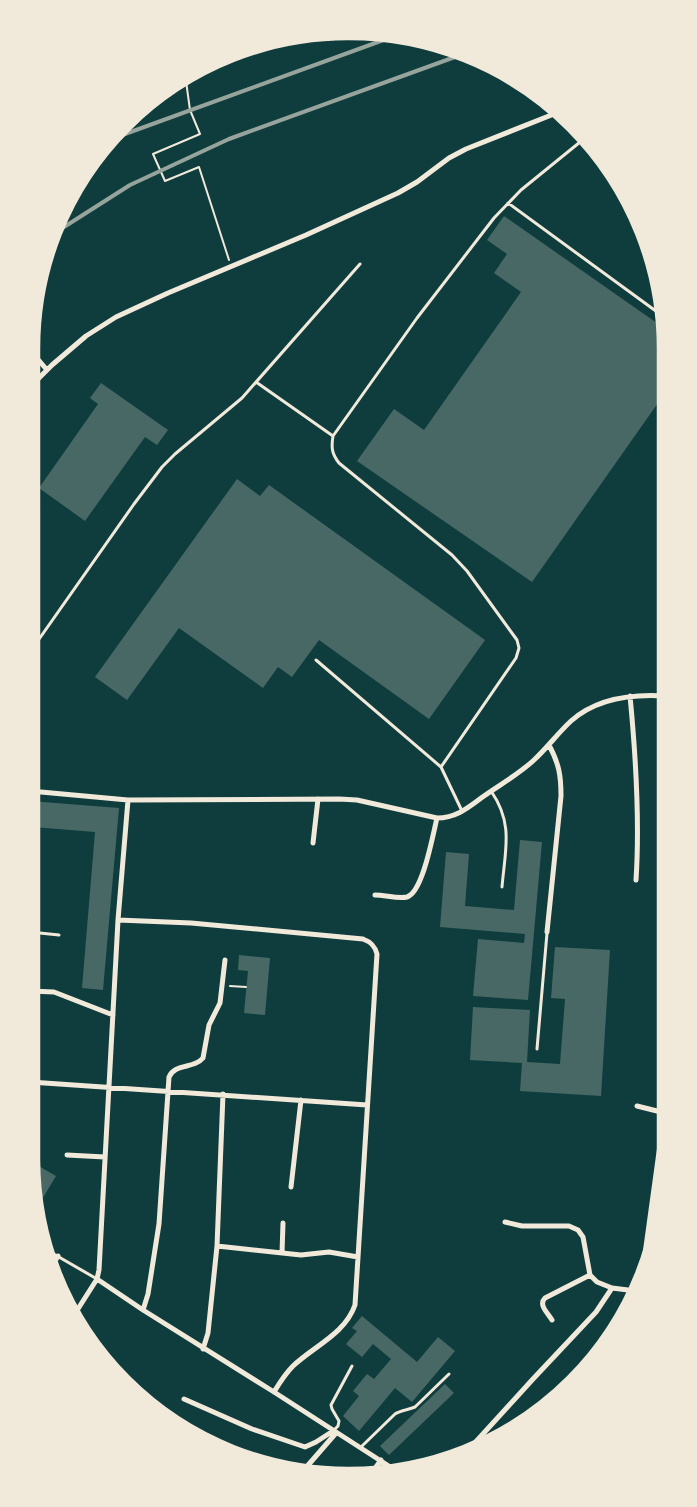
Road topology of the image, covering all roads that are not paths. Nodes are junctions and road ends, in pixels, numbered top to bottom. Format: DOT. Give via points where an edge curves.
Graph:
graph roads {
  1 [pos="552,115"];
  2 [pos="580,142"];
  3 [pos="508,203"];
  4 [pos="360,264"];
  5 [pos="656,310"];
  6 [pos="39,361"];
  7 [pos="47,370"];
  8 [pos="39,378"];
  9 [pos="256,382"];
  10 [pos="333,436"];
  11 [pos="39,639"];
  12 [pos="316,660"];
  13 [pos="630,696"];
  14 [pos="658,696"];
  15 [pos="549,745"];
  16 [pos="441,767"];
  17 [pos="491,791"];
  18 [pos="39,792"];
  19 [pos="318,799"];
  20 [pos="128,800"];
  21 [pos="463,812"];
  22 [pos="437,818"];
  23 [pos="313,843"];
  24 [pos="636,880"];
  25 [pos="502,887"];
  26 [pos="375,894"];
  27 [pos="118,920"];
  28 [pos="547,932"];
  29 [pos="39,933"];
  30 [pos="59,935"];
  31 [pos="225,960"];
  32 [pos="39,991"];
  33 [pos="113,1015"];
  34 [pos="537,1049"];
  35 [pos="39,1082"];
  36 [pos="108,1086"];
  37 [pos="168,1091"];
  38 [pos="223,1094"];
  39 [pos="301,1100"];
  40 [pos="367,1105"];
  41 [pos="637,1106"];
  42 [pos="658,1111"];
  43 [pos="67,1155"];
  44 [pos="105,1157"];
  45 [pos="658,1164"];
  46 [pos="291,1187"];
  47 [pos="505,1222"];
  48 [pos="283,1223"];
  49 [pos="647,1241"];
  50 [pos="217,1246"];
  51 [pos="282,1253"];
  52 [pos="54,1254"];
  53 [pos="58,1256"];
  54 [pos="358,1257"];
  55 [pos="56,1260"];
  56 [pos="590,1275"];
  57 [pos="96,1279"];
  58 [pos="612,1288"];
  59 [pos="628,1290"];
  60 [pos="78,1309"];
  61 [pos="143,1310"];
  62 [pos="552,1320"];
  63 [pos="203,1349"];
  64 [pos="352,1366"];
  65 [pos="449,1374"];
  66 [pos="274,1392"];
  67 [pos="184,1399"];
  68 [pos="335,1432"];
  69 [pos="478,1440"];
  70 [pos="360,1448"];
  71 [pos="381,1460"];
  72 [pos="308,1466"];
  73 [pos="389,1466"];
  74 [pos="376,1467"];
  1 -- 7 [label="street" via="466,149 398,192 116,317 86,336"];
  2 -- 3 [label="lane"];
  3 -- 5 [label="lane"];
  3 -- 10 [label="lane" via="417,318"];
  4 -- 9 [label="lane"];
  6 -- 7 [label="street"];
  7 -- 8 [label="street"];
  9 -- 10 [label="lane"];
  9 -- 11 [label="lane" via="162,467"];
  10 -- 16 [label="lane" via="331,448 339,463 452,555 517,640 516,658"];
  12 -- 16 [label="lane"];
  13 -- 14 [label="street"];
  13 -- 15 [label="street" via="584,712"];
  13 -- 24 [label="street" via="638,807"];
  15 -- 17 [label="street" via="522,771"];
  15 -- 28 [label="street" via="558,761 561,796"];
  16 -- 21 [label="lane"];
  17 -- 21 [label="street"];
  17 -- 25 [label="lane" via="507,828"];
  18 -- 20 [label="street"];
  19 -- 20 [label="street"];
  19 -- 22 [label="street" via="357,800"];
  19 -- 23 [label="street"];
  20 -- 27 [label="street"];
  21 -- 22 [label="street"];
  22 -- 26 [label="street" via="421,878 413,893 403,897"];
  27 -- 33 [label="street"];
  27 -- 40 [label="street" via="254,928 370,942 377,954"];
  28 -- 34 [label="lane"];
  29 -- 30 [label="lane"];
  31 -- 37 [label="street" via="219,1007 209,1025 203,1058 171,1073"];
  32 -- 33 [label="street" via="54,992"];
  33 -- 36 [label="street"];
  35 -- 36 [label="street"];
  36 -- 37 [label="street"];
  36 -- 44 [label="street"];
  37 -- 38 [label="street"];
  37 -- 61 [label="street" via="159,1224"];
  38 -- 39 [label="street"];
  38 -- 50 [label="street"];
  39 -- 40 [label="street"];
  39 -- 46 [label="street"];
  40 -- 54 [label="street"];
  41 -- 42 [label="street"];
  43 -- 44 [label="street"];
  44 -- 57 [label="street"];
  45 -- 49 [label="street"];
  47 -- 56 [label="street" via="531,1227 569,1226 578,1230 583,1237"];
  48 -- 51 [label="street"];
  50 -- 51 [label="street"];
  50 -- 63 [label="street" via="208,1333"];
  51 -- 54 [label="street" via="329,1252"];
  52 -- 53 [label="lane"];
  53 -- 55 [label="street"];
  53 -- 57 [label="lane"];
  54 -- 66 [label="street" via="355,1305 351,1317 294,1366"];
  56 -- 58 [label="street"];
  56 -- 62 [label="street" via="542,1301"];
  57 -- 60 [label="street"];
  57 -- 61 [label="street"];
  58 -- 59 [label="street"];
  58 -- 69 [label="street" via="596,1312"];
  61 -- 63 [label="street"];
  63 -- 66 [label="street"];
  64 -- 68 [label="lane" via="331,1405 339,1421"];
  65 -- 70 [label="lane" via="415,1407 395,1414"];
  66 -- 68 [label="street"];
  67 -- 68 [label="street" via="252,1429 304,1447"];
  68 -- 70 [label="street"];
  68 -- 72 [label="street"];
  70 -- 71 [label="street"];
  71 -- 73 [label="street"];
  71 -- 74 [label="street"];
}
